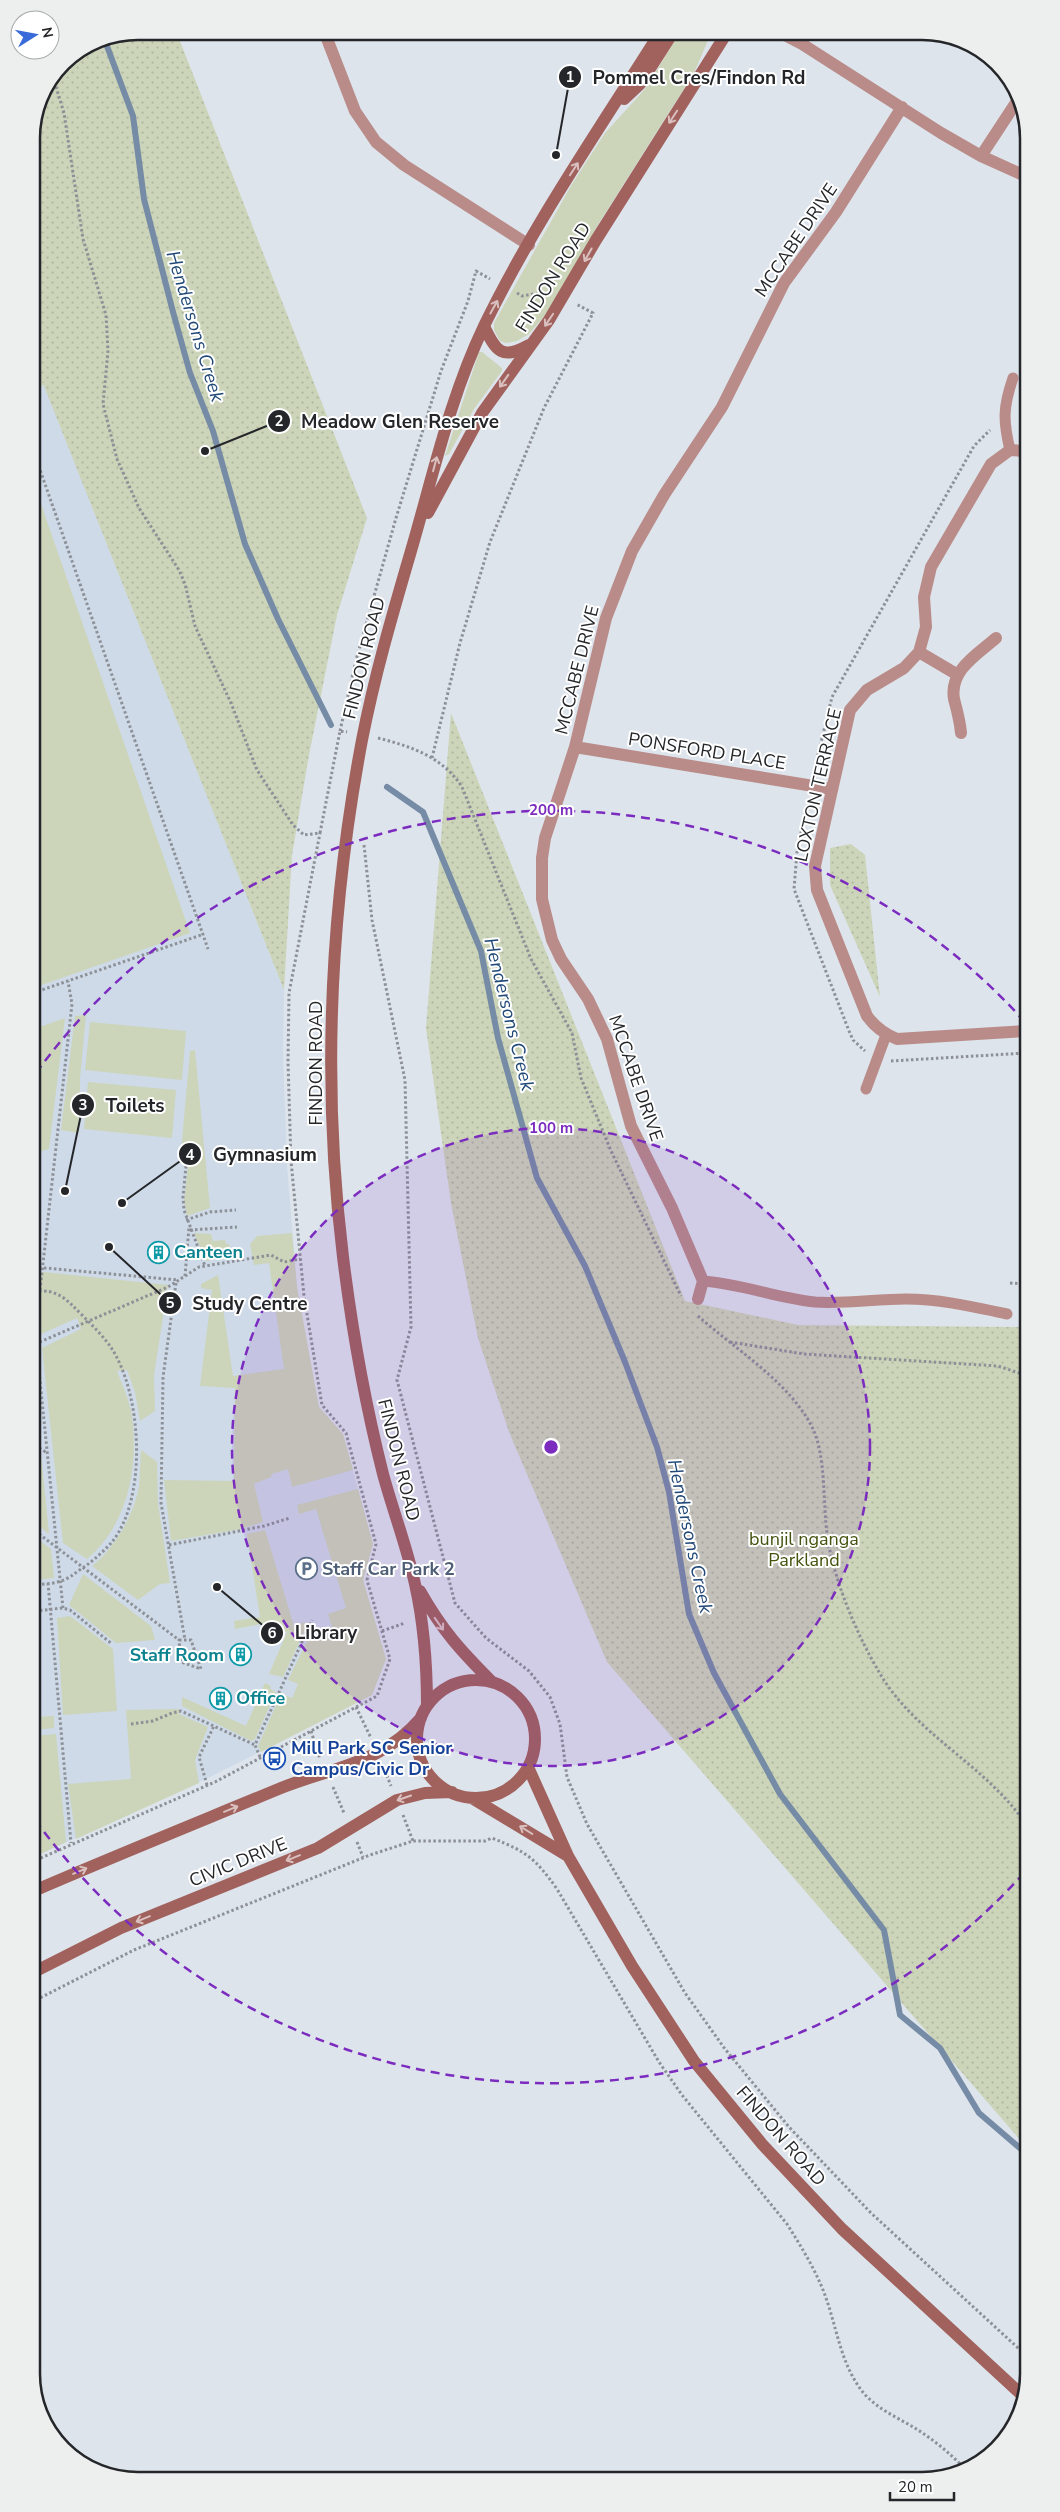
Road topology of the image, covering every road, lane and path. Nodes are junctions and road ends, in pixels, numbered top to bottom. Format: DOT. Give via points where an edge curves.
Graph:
graph roads {
  1 [pos="327,40"];
  2 [pos="655,40"];
  3 [pos="668,40"];
  4 [pos="723,40"];
  5 [pos="794,40"];
  6 [pos="797,40"];
  7 [pos="802,44"];
  8 [pos="55,85"];
  9 [pos="1014,105"];
  10 [pos="902,107"];
  11 [pos="611,110"];
  12 [pos="981,156"];
  13 [pos="1020,174"];
  14 [pos="529,245"];
  15 [pos="564,298"];
  16 [pos="484,326"];
  17 [pos="534,343"];
  18 [pos="1013,378"];
  19 [pos="1005,425"];
  20 [pos="1010,450"];
  21 [pos="1020,450"];
  22 [pos="40,469"];
  23 [pos="413,544"];
  24 [pos="996,638"];
  25 [pos="919,652"];
  26 [pos="958,675"];
  27 [pos="961,733"];
  28 [pos="379,739"];
  29 [pos="575,746"];
  30 [pos="378,748"];
  31 [pos="432,758"];
  32 [pos="334,764"];
  33 [pos="815,786"];
  34 [pos="832,789"];
  35 [pos="320,833"];
  36 [pos="364,838"];
  37 [pos="204,934"];
  38 [pos="208,949"];
  39 [pos="68,981"];
  40 [pos="40,991"];
  41 [pos="1020,1031"];
  42 [pos="886,1035"];
  43 [pos="1020,1053"];
  44 [pos="878,1057"];
  45 [pos="866,1089"];
  46 [pos="186,1166"];
  47 [pos="236,1210"];
  48 [pos="186,1220"];
  49 [pos="237,1227"];
  50 [pos="190,1228"];
  51 [pos="300,1259"];
  52 [pos="205,1266"];
  53 [pos="43,1267"];
  54 [pos="185,1276"];
  55 [pos="178,1282"];
  56 [pos="703,1282"];
  57 [pos="1010,1283"];
  58 [pos="1020,1284"];
  59 [pos="40,1290"];
  60 [pos="698,1299"];
  61 [pos="1007,1314"];
  62 [pos="88,1322"];
  63 [pos="40,1342"];
  64 [pos="729,1342"];
  65 [pos="1020,1373"];
  66 [pos="40,1389"];
  67 [pos="40,1449"];
  68 [pos="47,1453"];
  69 [pos="290,1518"];
  70 [pos="40,1535"];
  71 [pos="169,1545"];
  72 [pos="56,1547"];
  73 [pos="832,1557"];
  74 [pos="84,1567"];
  75 [pos="60,1582"];
  76 [pos="415,1582"];
  77 [pos="48,1583"];
  78 [pos="40,1584"];
  79 [pos="63,1608"];
  80 [pos="50,1610"];
  81 [pos="40,1611"];
  82 [pos="312,1620"];
  83 [pos="180,1640"];
  84 [pos="186,1640"];
  85 [pos="112,1644"];
  86 [pos="492,1682"];
  87 [pos="356,1707"];
  88 [pos="424,1712"];
  89 [pos="130,1724"];
  90 [pos="214,1726"];
  91 [pos="310,1731"];
  92 [pos="255,1745"];
  93 [pos="378,1754"];
  94 [pos="260,1757"];
  95 [pos="528,1767"];
  96 [pos="326,1773"];
  97 [pos="207,1785"];
  98 [pos="452,1792"];
  99 [pos="472,1798"];
  100 [pos="397,1800"];
  101 [pos="1020,1817"];
  102 [pos="351,1829"];
  103 [pos="413,1841"];
  104 [pos="71,1843"];
  105 [pos="568,1856"];
  106 [pos="40,1858"];
  107 [pos="363,1858"];
  108 [pos="40,1888"];
  109 [pos="40,1969"];
  110 [pos="40,1998"];
  111 [pos="1020,2350"];
  112 [pos="1018,2392"];
  113 [pos="960,2464"];
  1 -- 14 [label="street" via="355,111 376,142 404,165"];
  2 -- 11 [label="main road, FINDON ROAD"];
  3 -- 11 [label="main road" via="640,84"];
  4 -- 15 [label="main road, FINDON ROAD, one-way" via="596,240"];
  5 -- 7 [label="street"];
  6 -- 7 [label="street"];
  7 -- 10 [label="street"];
  8 -- 35 [label="path" via="64,113 83,239 106,315 108,351 103,404 117,459 140,508 179,570 195,626 231,703 257,770 298,832 304,835"];
  9 -- 12 [label="street"];
  10 -- 12 [label="street"];
  10 -- 29 [label="street, MCCABE DRIVE" via="836,212 784,282 722,407 639,537 606,618"];
  14 -- 11 [label="main road, FINDON ROAD, one-way"];
  12 -- 13 [label="street"];
  16 -- 14 [label="main road, FINDON ROAD, one-way"];
  15 -- 17 [label="main road, FINDON ROAD, one-way"];
  15 -- 31 [label="path" via="593,313 544,408 496,526 474,594"];
  16 -- 17 [label="main road" via="498,351 517,352"];
  23 -- 16 [label="main road, FINDON ROAD, one-way" via="442,441"];
  17 -- 23 [label="main road, FINDON ROAD, one-way" via="482,412 439,488"];
  18 -- 19 [label="lane" via="1006,398"];
  19 -- 20 [label="lane"];
  19 -- 33 [label="path" via="985,434 974,446 840,680 826,713 815,767 818,772"];
  20 -- 21 [label="street"];
  20 -- 25 [label="street, LOXTON TERRACE" via="986,470 931,566 924,597 926,627"];
  22 -- 37 [label="path"];
  23 -- 76 [label="main road, FINDON ROAD" via="384,645 353,794 336,943 332,1078 336,1191 356,1346 383,1471"];
  24 -- 26 [label="street" via="970,659"];
  25 -- 26 [label="street"];
  25 -- 34 [label="street, LOXTON TERRACE" via="904,668 867,690 850,710"];
  26 -- 27 [label="street" via="954,697"];
  28 -- 30 [label="path"];
  29 -- 33 [label="street, PONSFORD PLACE"];
  29 -- 56 [label="street, MCCABE DRIVE" via="542,858 540,880 546,920 561,959 607,1039 631,1126 672,1208"];
  32 -- 35 [label="path"];
  33 -- 34 [label="street, PONSFORD PLACE"];
  33 -- 44 [label="path" via="812,804 806,809 797,852 794,889 853,1040"];
  34 -- 42 [label="street, LOXTON TERRACE" via="815,866 817,890 867,1016"];
  35 -- 51 [label="path" via="289,993 291,1161"];
  36 -- 111 [label="path" via="372,920 405,1080 411,1327 397,1380 455,1603 486,1638 530,1671 550,1697 560,1724 567,1776 587,1824 685,1993 720,2042 789,2127 864,2206"];
  37 -- 38 [label="path"];
  37 -- 39 [label="path"];
  39 -- 40 [label="path"];
  39 -- 53 [label="path" via="72,1004"];
  41 -- 42 [label="street" via="909,1039"];
  42 -- 44 [label="lane"];
  43 -- 44 [label="path" via="905,1062"];
  44 -- 45 [label="lane"];
  46 -- 48 [label="path" via="183,1197"];
  47 -- 48 [label="path" via="210,1212"];
  48 -- 50 [label="path"];
  49 -- 50 [label="path"];
  50 -- 52 [label="path"];
  50 -- 54 [label="path"];
  51 -- 52 [label="path" via="284,1262 271,1255"];
  51 -- 87 [label="path" via="322,1404 346,1433 376,1544 367,1580 390,1659 377,1696"];
  52 -- 54 [label="path"];
  53 -- 55 [label="path"];
  53 -- 59 [label="path"];
  54 -- 55 [label="path"];
  55 -- 62 [label="path"];
  55 -- 71 [label="path" via="163,1377 161,1503"];
  56 -- 60 [label="street"];
  56 -- 61 [label="lane" via="738,1285 815,1302 930,1300"];
  57 -- 58 [label="path"];
  59 -- 62 [label="path" via="56,1292"];
  62 -- 63 [label="path"];
  62 -- 74 [label="path" via="111,1347 130,1392 137,1428 134,1483 123,1521 113,1541"];
  64 -- 65 [label="path" via="804,1354 998,1366"];
  66 -- 68 [label="path"];
  67 -- 68 [label="path"];
  68 -- 72 [label="path"];
  69 -- 71 [label="path"];
  70 -- 72 [label="path"];
  71 -- 84 [label="path"];
  72 -- 74 [label="path"];
  72 -- 75 [label="path"];
  73 -- 101 [label="path" via="864,1643 892,1693 928,1730 998,1789"];
  74 -- 75 [label="path"];
  74 -- 83 [label="path"];
  75 -- 77 [label="path"];
  75 -- 79 [label="path"];
  76 -- 86 [label="main road, FINDON ROAD, one-way" via="454,1644"];
  76 -- 88 [label="main road, FINDON ROAD" via="424,1638"];
  77 -- 78 [label="path"];
  77 -- 80 [label="path"];
  79 -- 80 [label="path"];
  79 -- 85 [label="path" via="70,1610"];
  80 -- 81 [label="path"];
  80 -- 104 [label="path"];
  82 -- 92 [label="path"];
  83 -- 84 [label="path"];
  83 -- 84 [label="path" via="181,1662 201,1669 191,1640"];
  86 -- 88 [label="main road" via="474,1680 455,1684 439,1693"];
  86 -- 95 [label="main road" via="507,1688 529,1712 534,1730 534,1749"];
  87 -- 91 [label="path"];
  87 -- 93 [label="path"];
  88 -- 93 [label="main road" via="410,1731"];
  88 -- 98 [label="main road" via="417,1736 419,1753 437,1783"];
  89 -- 90 [label="path" via="153,1721 177,1711"];
  90 -- 92 [label="path"];
  90 -- 97 [label="path" via="199,1757"];
  91 -- 94 [label="path"];
  91 -- 96 [label="path"];
  92 -- 94 [label="path"];
  93 -- 96 [label="main road"];
  93 -- 100 [label="path"];
  94 -- 97 [label="path"];
  95 -- 99 [label="main road" via="504,1790"];
  95 -- 105 [label="main road, FINDON ROAD"];
  96 -- 102 [label="path"];
  108 -- 96 [label="main road, one-way" via="299,1780"];
  97 -- 104 [label="path"];
  98 -- 99 [label="main road"];
  98 -- 100 [label="main road, CIVIC DRIVE, one-way" via="425,1793"];
  105 -- 99 [label="main road, FINDON ROAD, one-way"];
  100 -- 102 [label="main road, CIVIC DRIVE"];
  100 -- 103 [label="path"];
  102 -- 107 [label="path"];
  102 -- 109 [label="main road, CIVIC DRIVE, one-way" via="297,1857 122,1928"];
  103 -- 107 [label="path"];
  103 -- 113 [label="path" via="486,1841 492,1838 530,1856 542,1868 682,2095 802,2247 826,2298 853,2378 874,2403 941,2447"];
  104 -- 106 [label="path"];
  105 -- 112 [label="main road, FINDON ROAD" via="663,2015 732,2109 842,2229"];
  107 -- 110 [label="path" via="134,1950"];
}
